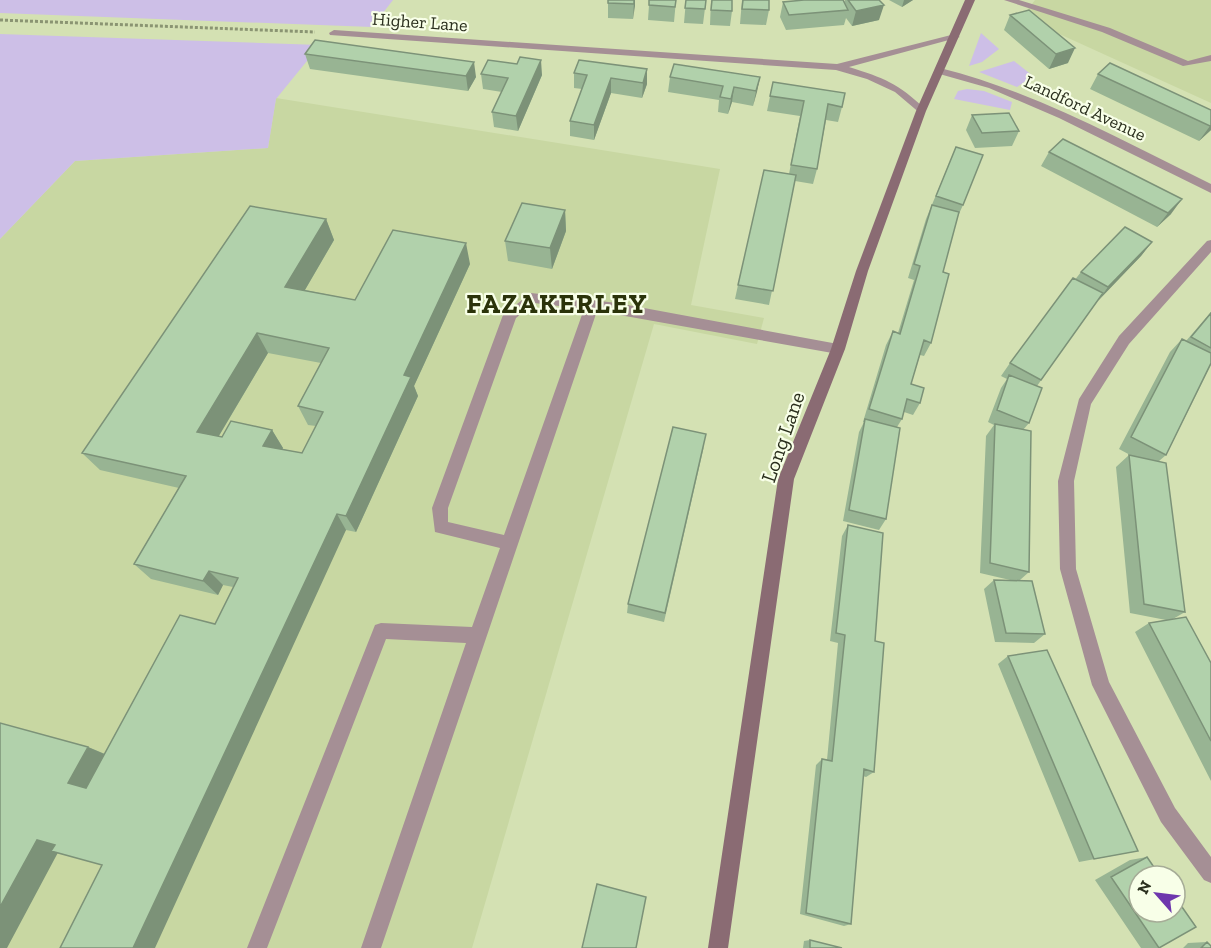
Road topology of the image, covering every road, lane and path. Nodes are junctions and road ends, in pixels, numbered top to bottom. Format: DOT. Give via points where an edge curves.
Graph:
graph roads {
  1 [pos="970,0"];
  2 [pos="1009,0"];
  3 [pos="0,20"];
  4 [pos="334,33"];
  5 [pos="955,37"];
  6 [pos="1211,58"];
  7 [pos="837,68"];
  8 [pos="940,70"];
  9 [pos="921,111"];
  10 [pos="1211,189"];
  11 [pos="1211,244"];
  12 [pos="592,306"];
  13 [pos="838,349"];
  14 [pos="510,543"];
  15 [pos="477,634"];
  16 [pos="1211,873"];
  17 [pos="257,948"];
  18 [pos="371,948"];
  19 [pos="718,948"];
  1 -- 5 [label="street, Long Lane"];
  2 -- 6 [label="street" via="1106,30 1187,64"];
  3 -- 4 [label="path"];
  4 -- 7 [label="street, Higher Lane"];
  5 -- 7 [label="street, Higher Lane"];
  5 -- 8 [label="street, Long Lane"];
  7 -- 9 [label="street, Higher Lane" via="899,90"];
  8 -- 9 [label="street, Long Lane"];
  8 -- 10 [label="street, Landford Avenue" via="993,86 1053,112"];
  9 -- 13 [label="street, Long Lane" via="862,271"];
  11 -- 16 [label="street" via="1124,340 1083,403 1066,481 1068,568 1101,685 1168,815"];
  12 -- 13 [label="street"];
  12 -- 14 [label="street"];
  12 -- 14 [label="street" via="531,298 510,315 440,508 441,527"];
  13 -- 19 [label="street, Long Lane" via="786,479"];
  14 -- 15 [label="street"];
  15 -- 17 [label="street" via="381,631"];
  15 -- 18 [label="street"];
}
